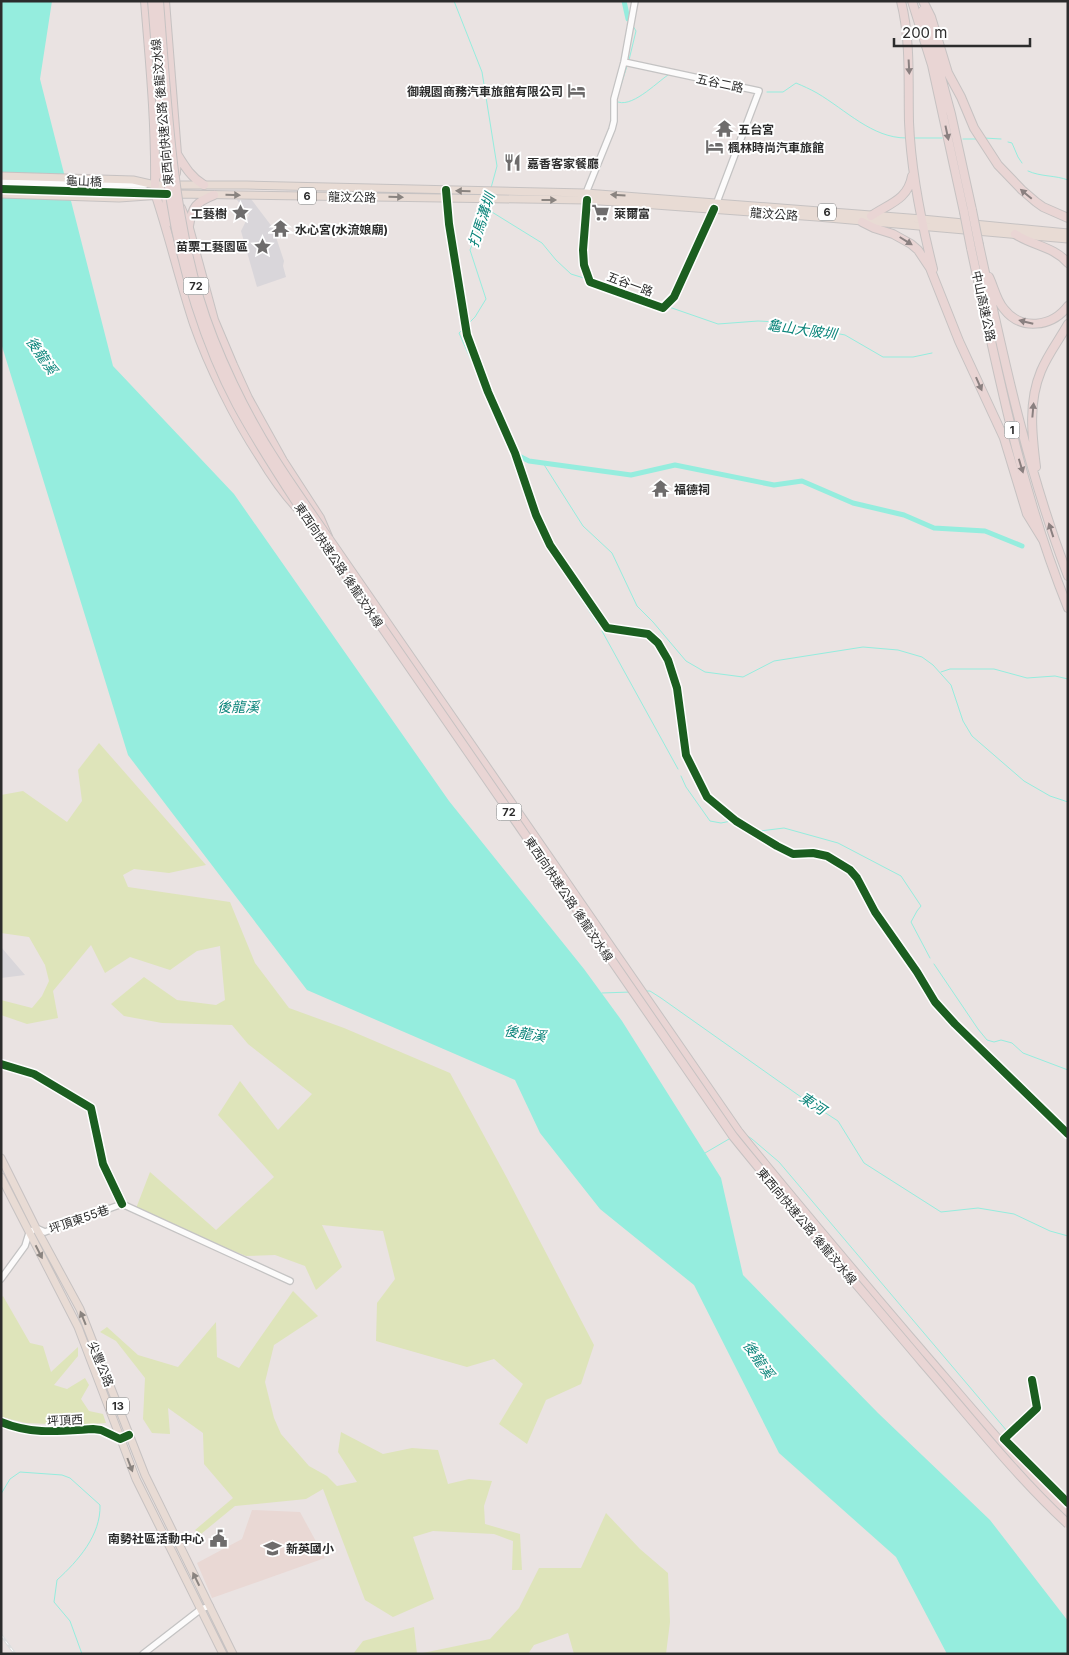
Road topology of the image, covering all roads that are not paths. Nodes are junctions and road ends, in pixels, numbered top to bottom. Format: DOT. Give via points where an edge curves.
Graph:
graph roads {
  1 [pos="145,1"];
  2 [pos="152,1"];
  3 [pos="159,1"];
  4 [pos="165,1"];
  5 [pos="635,1"];
  6 [pos="901,1"];
  7 [pos="912,1"];
  8 [pos="921,1"];
  9 [pos="628,63"];
  10 [pos="177,154"];
  11 [pos="156,156"];
  12 [pos="913,169"];
  13 [pos="1,176"];
  14 [pos="1,182"];
  15 [pos="166,184"];
  16 [pos="204,184"];
  17 [pos="155,185"];
  18 [pos="175,185"];
  19 [pos="1,189"];
  20 [pos="446,190"];
  21 [pos="1,194"];
  22 [pos="167,194"];
  23 [pos="176,194"];
  24 [pos="214,195"];
  25 [pos="156,196"];
  26 [pos="587,196"];
  27 [pos="446,198"];
  28 [pos="715,206"];
  29 [pos="968,211"];
  30 [pos="871,216"];
  31 [pos="1068,218"];
  32 [pos="862,222"];
  33 [pos="922,222"];
  34 [pos="189,228"];
  35 [pos="168,232"];
  36 [pos="1068,232"];
  37 [pos="1014,234"];
  38 [pos="1068,239"];
  39 [pos="975,246"];
  40 [pos="1068,263"];
  41 [pos="984,267"];
  42 [pos="938,289"];
  43 [pos="1068,306"];
  44 [pos="1068,324"];
  45 [pos="1040,494"];
  46 [pos="306,517"];
  47 [pos="329,539"];
  48 [pos="1043,540"];
  49 [pos="1068,576"];
  50 [pos="1068,608"];
  51 [pos="1,1064"];
  52 [pos="1068,1134"];
  53 [pos="1,1158"];
  54 [pos="1,1177"];
  55 [pos="122,1204"];
  56 [pos="33,1230"];
  57 [pos="1,1279"];
  58 [pos="290,1281"];
  59 [pos="1032,1380"];
  60 [pos="1,1422"];
  61 [pos="129,1435"];
  62 [pos="120,1438"];
  63 [pos="1068,1503"];
  64 [pos="1068,1515"];
  65 [pos="1068,1524"];
  66 [pos="210,1606"];
  67 [pos="201,1609"];
  68 [pos="143,1654"];
  69 [pos="223,1654"];
  70 [pos="233,1654"];
  1 -- 11 [label="highway"];
  2 -- 46 [label="highway, 東西向快速公路 後龍汶水線 / 72, bridge" via="171,202 194,300 236,403"];
  3 -- 47 [label="highway, 東西向快速公路 後龍汶水線 / 72, bridge" via="172,155 181,220 200,299 242,401 277,463"];
  4 -- 10 [label="highway"];
  5 -- 9 [label="street"];
  6 -- 12 [label="highway, one-way" via="908,43"];
  7 -- 29 [label="highway, 中山高速公路 / 1, one-way" via="932,65"];
  8 -- 29 [label="highway, 中山高速公路 / 1" via="951,114"];
  31 -- 8 [label="highway, one-way" via="1043,207 1022,190 993,158 974,128 948,73 931,17"];
  9 -- 26 [label="street" via="614,99 612,129"];
  9 -- 28 [label="street, 五谷二路" via="759,91"];
  10 -- 16 [label="highway" via="195,180"];
  10 -- 18 [label="highway"];
  11 -- 15 [label="highway"];
  11 -- 17 [label="highway"];
  12 -- 30 [label="highway" via="911,182 902,197"];
  12 -- 33 [label="highway"];
  13 -- 17 [label="main road, 龜山橋 / 6" via="133,180"];
  14 -- 17 [label="street, 龜山橋"];
  15 -- 17 [label="main road, 6"];
  15 -- 18 [label="main road, 6"];
  15 -- 22 [label="highway"];
  16 -- 18 [label="main road, 龍汶公路 / 6"];
  16 -- 20 [label="main road, 龍汶公路 / 6"];
  18 -- 23 [label="highway"];
  19 -- 22 [label="street, 龜山橋"];
  26 -- 20 [label="main road, 龍汶公路 / 6, one-way"];
  20 -- 27 [label="street"];
  21 -- 25 [label="main road, 龜山橋 / 6"];
  22 -- 23 [label="main road, 龍汶公路 / 6"];
  22 -- 25 [label="main road, 龜山橋 / 6"];
  22 -- 35 [label="highway"];
  23 -- 24 [label="main road, 龍汶公路 / 6"];
  23 -- 34 [label="highway"];
  24 -- 27 [label="main road, 龍汶公路 / 6, one-way"];
  24 -- 34 [label="highway" via="199,202 191,213"];
  25 -- 35 [label="highway"];
  27 -- 26 [label="main road, 龍汶公路 / 6, one-way" via="510,200"];
  26 -- 28 [label="main road, 龍汶公路 / 6"];
  26 -- 28 [label="street, 五谷一路" via="583,250 590,282 663,308 674,297"];
  27 -- 52 [label="street" via="467,334 488,392 520,462 536,515 550,545 607,628 648,634 658,643 668,660 677,688 686,755 707,797 736,821 776,846 793,854 827,856 850,870 935,1002"];
  28 -- 30 [label="main road, 龍汶公路 / 6"];
  28 -- 32 [label="main road, 龍汶公路 / 6"];
  29 -- 39 [label="highway, 中山高速公路 / 1, bridge"];
  30 -- 33 [label="main road, 龍汶公路 / 6"];
  32 -- 33 [label="main road, 龍汶公路 / 6"];
  32 -- 42 [label="highway, one-way" via="911,244 924,259"];
  33 -- 36 [label="main road, 龍汶公路 / 6"];
  33 -- 37 [label="main road, 龍汶公路 / 6"];
  33 -- 42 [label="highway"];
  34 -- 47 [label="highway, bridge" via="214,320 233,365 248,398 320,518"];
  35 -- 46 [label="highway, bridge" via="195,325 230,405 280,488"];
  37 -- 38 [label="main road, 龍汶公路 / 6"];
  37 -- 40 [label="highway" via="1025,241 1048,247"];
  39 -- 41 [label="highway, 中山高速公路 / 1"];
  39 -- 48 [label="highway, 中山高速公路 / 1, one-way" via="1006,409"];
  43 -- 41 [label="highway, one-way" via="1047,322 1035,324 1017,320 999,302"];
  41 -- 45 [label="highway, 中山高速公路 / 1" via="997,331"];
  42 -- 48 [label="highway, one-way" via="1004,438 1027,514"];
  45 -- 44 [label="highway, one-way" via="1032,418 1034,392 1049,355"];
  49 -- 45 [label="highway, 中山高速公路 / 1, one-way"];
  46 -- 65 [label="highway, 東西向快速公路 後龍汶水線 / 72, bridge" via="733,1136 979,1428"];
  47 -- 64 [label="highway, 東西向快速公路 後龍汶水線 / 72" via="738,1131 978,1417"];
  48 -- 50 [label="highway, 中山高速公路 / 1"];
  51 -- 55 [label="street" via="34,1074 91,1108 103,1164"];
  53 -- 56 [label="main road, 尖豐公路 / 13"];
  54 -- 56 [label="main road, 尖豐公路 / 13"];
  55 -- 56 [label="street, 坪頂東55巷" via="46,1232"];
  55 -- 58 [label="street"];
  56 -- 57 [label="street"];
  61 -- 56 [label="main road, 尖豐公路 / 13, one-way" via="80,1309"];
  56 -- 62 [label="main road, 尖豐公路 / 13, one-way" via="78,1327"];
  59 -- 63 [label="street" via="1036,1408 1004,1439"];
  60 -- 62 [label="street, 坪頂西" via="39,1432 101,1430"];
  61 -- 62 [label="street"];
  66 -- 61 [label="main road, 尖豐公路 / 13, one-way" via="144,1476"];
  62 -- 67 [label="main road, 尖豐公路 / 13, one-way" via="136,1479"];
  66 -- 67 [label="street"];
  66 -- 70 [label="main road, 尖豐公路 / 13"];
  67 -- 68 [label="street"];
  67 -- 69 [label="main road, 尖豐公路 / 13"];
}
